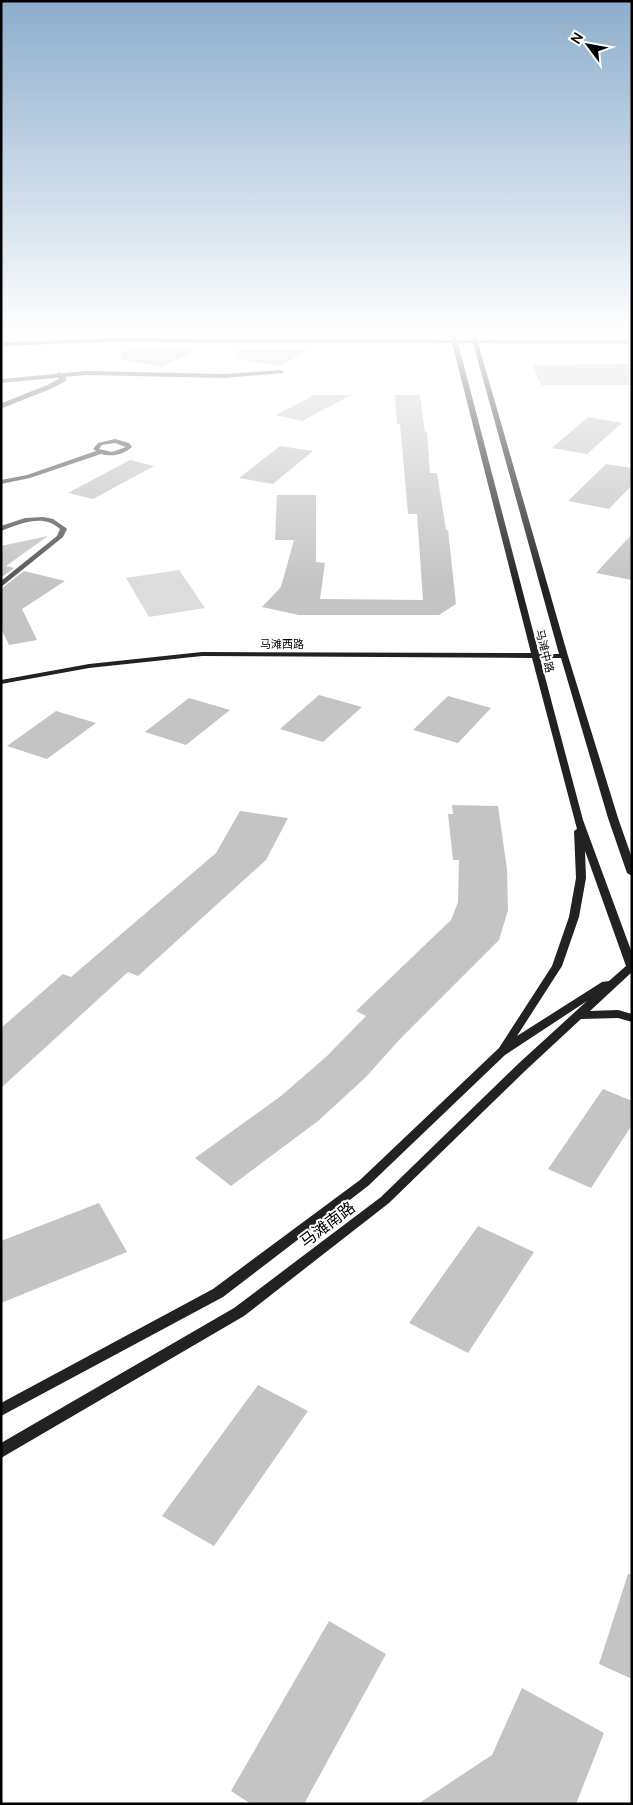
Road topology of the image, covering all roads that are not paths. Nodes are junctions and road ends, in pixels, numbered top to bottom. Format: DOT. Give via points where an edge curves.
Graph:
graph roads {
  1 [pos="474,416"];
  2 [pos="497,416"];
  3 [pos="100,452"];
  4 [pos="1,482"];
  5 [pos="1,529"];
  6 [pos="1,584"];
  7 [pos="564,656"];
  8 [pos="535,657"];
  9 [pos="1,682"];
  10 [pos="578,820"];
  11 [pos="631,870"];
  12 [pos="632,967"];
  13 [pos="579,1015"];
  14 [pos="632,1018"];
  15 [pos="501,1052"];
  16 [pos="1,1410"];
  17 [pos="1,1451"];
  1 -- 8 [label="main road, 马滩中路"];
  2 -- 7 [label="main road, 马滩中路"];
  3 -- 3 [label="street" via="120,452 129,446 120,442 104,442 96,447"];
  3 -- 4 [label="street" via="28,478"];
  5 -- 6 [label="street" via="18,521 38,519 55,522 64,529 60,537"];
  7 -- 8 [label="main road, 马滩西路"];
  7 -- 11 [label="main road, 马滩中路"];
  8 -- 9 [label="main road, 马滩西路" via="202,654 89,666"];
  8 -- 10 [label="main road, 马滩中路"];
  10 -- 12 [label="main road, 马滩中路"];
  10 -- 15 [label="main road" via="581,878 574,917 557,966"];
  12 -- 13 [label="main road, 马滩南路"];
  12 -- 15 [label="main road, 马滩南路"];
  13 -- 14 [label="main road" via="618,1014"];
  13 -- 17 [label="main road, 马滩南路" via="385,1200 238,1312"];
  15 -- 16 [label="main road, 马滩南路" via="364,1183 218,1293"];
}
